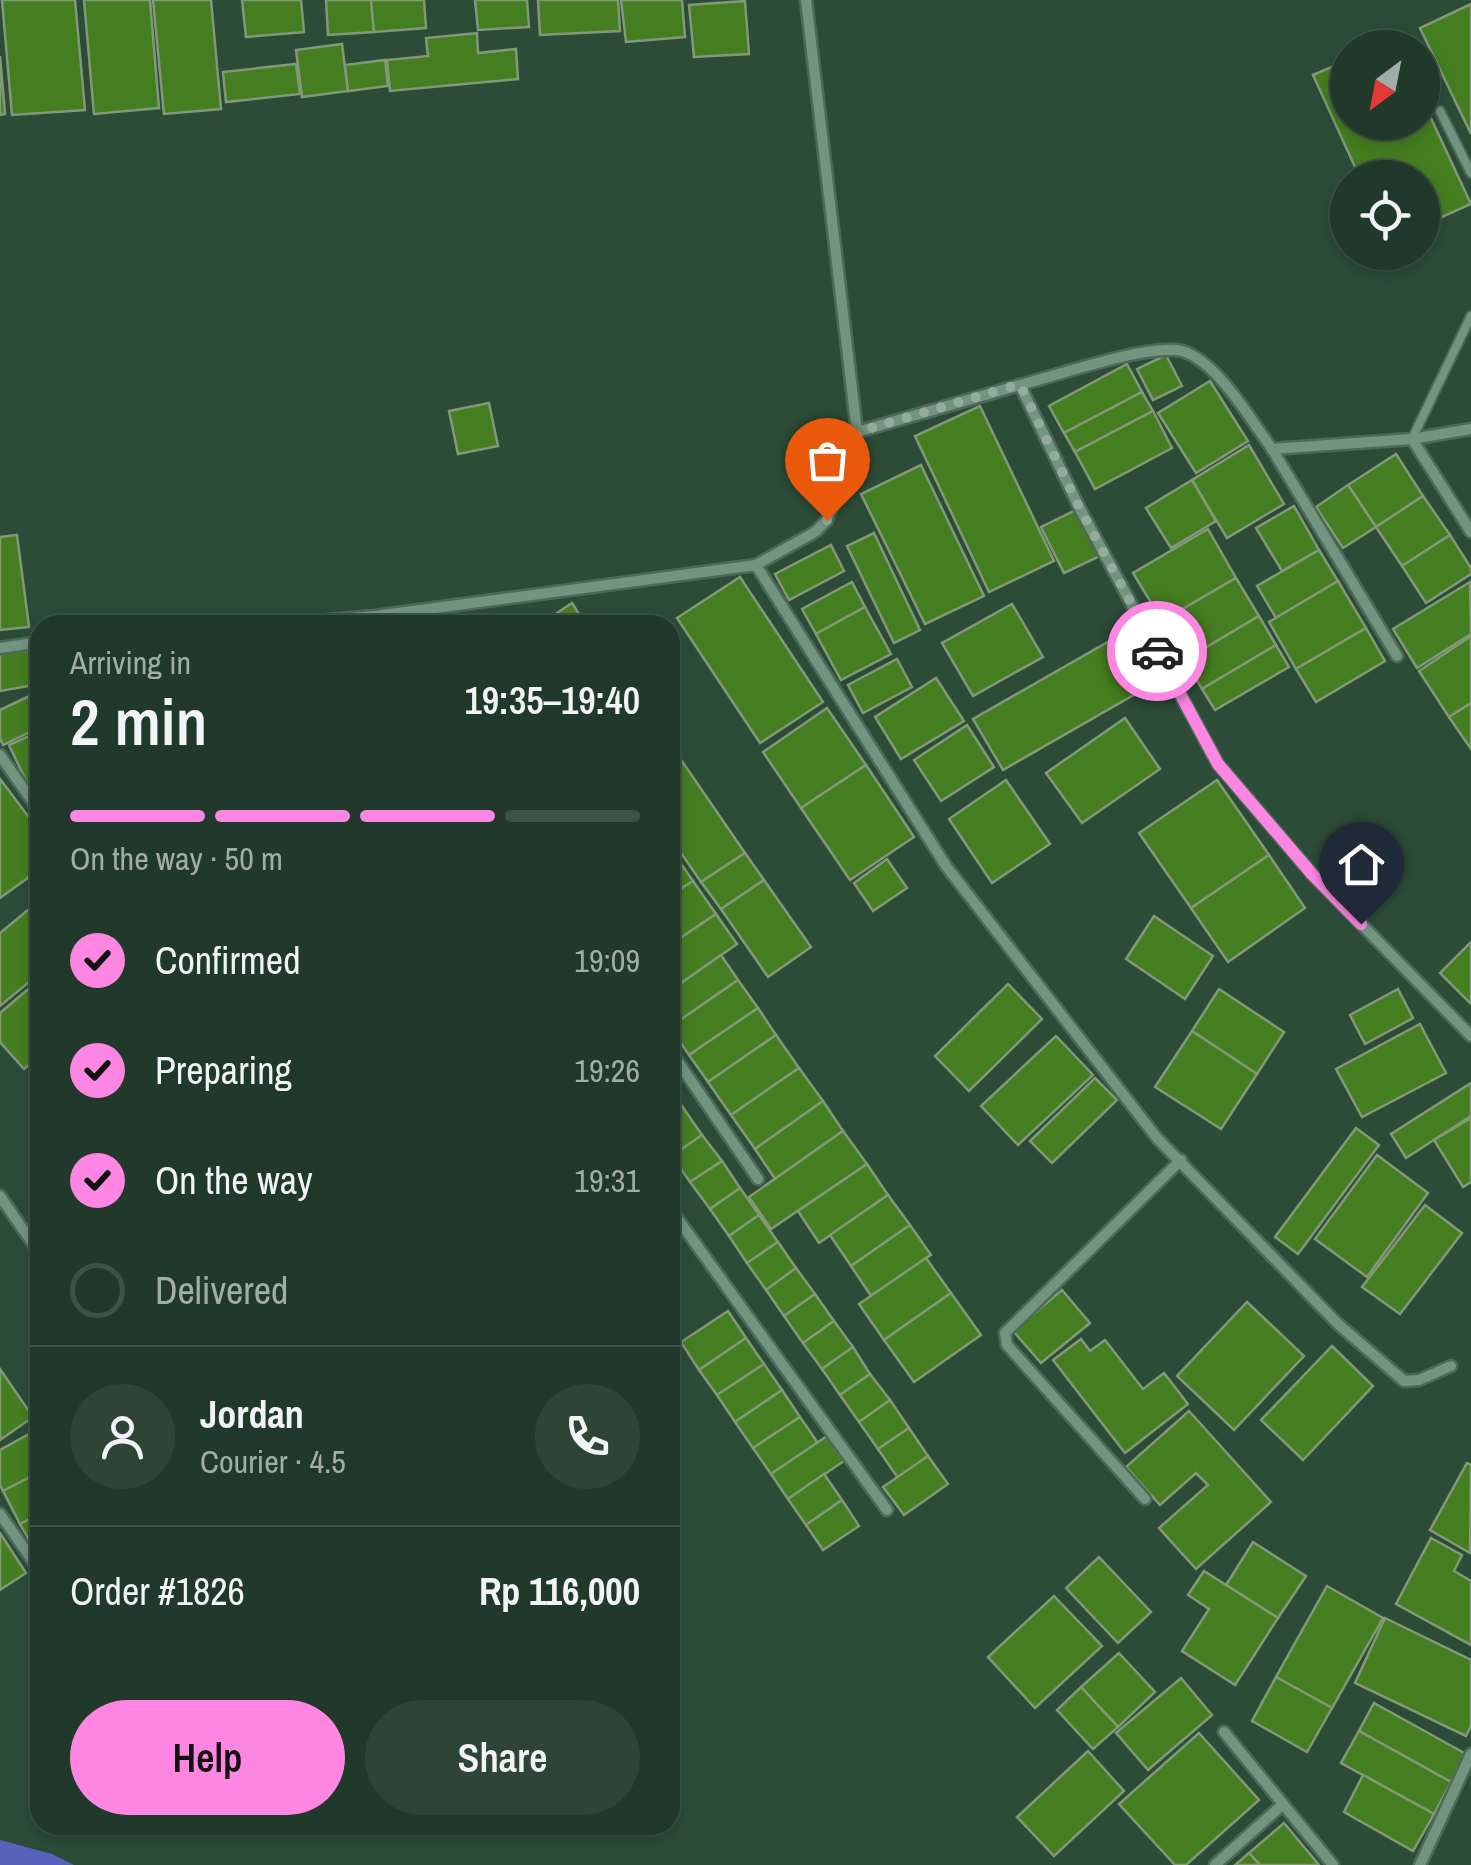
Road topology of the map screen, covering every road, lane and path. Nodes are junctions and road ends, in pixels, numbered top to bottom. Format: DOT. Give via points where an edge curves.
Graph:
graph roads {
  1 [pos="806,0"];
  2 [pos="1440,111"];
  3 [pos="1471,174"];
  4 [pos="1471,316"];
  5 [pos="1020,384"];
  6 [pos="1471,430"];
  7 [pos="858,432"];
  8 [pos="1412,439"];
  9 [pos="1272,448"];
  10 [pos="1471,532"];
  11 [pos="756,565"];
  12 [pos="412,615"];
  13 [pos="30,644"];
  14 [pos="0,648"];
  15 [pos="1397,656"];
  16 [pos="0,755"];
  17 [pos="30,798"];
  18 [pos="1471,1036"];
  19 [pos="680,1065"];
  20 [pos="1181,1160"];
  21 [pos="758,1178"];
  22 [pos="0,1196"];
  23 [pos="680,1222"];
  24 [pos="30,1240"];
  25 [pos="1451,1366"];
  26 [pos="1145,1498"];
  27 [pos="887,1510"];
  28 [pos="0,1514"];
  29 [pos="30,1557"];
  30 [pos="1224,1732"];
  31 [pos="1471,1754"];
  32 [pos="1284,1804"];
  33 [pos="1215,1865"];
  34 [pos="1333,1865"];
  35 [pos="1420,1865"];
  1 -- 7 [label="street"];
  2 -- 3 [label="lane"];
  4 -- 8 [label="lane"];
  5 -- 7 [label="street"];
  5 -- 9 [label="street" via="1146,352 1182,351 1227,388"];
  5 -- 18 [label="street" via="1218,764 1312,874"];
  6 -- 8 [label="street"];
  7 -- 11 [label="street" via="827,520"];
  8 -- 9 [label="street"];
  8 -- 10 [label="street"];
  9 -- 15 [label="street"];
  11 -- 12 [label="street"];
  11 -- 20 [label="street" via="946,866 1157,1138"];
  13 -- 14 [label="street"];
  16 -- 17 [label="street"];
  19 -- 21 [label="street"];
  20 -- 25 [label="street" via="1338,1324 1404,1381"];
  20 -- 26 [label="street" via="1005,1333 1007,1345"];
  22 -- 24 [label="street"];
  23 -- 27 [label="street"];
  28 -- 29 [label="street"];
  30 -- 32 [label="street"];
  31 -- 35 [label="street"];
  32 -- 33 [label="street"];
  32 -- 34 [label="street"];
}
